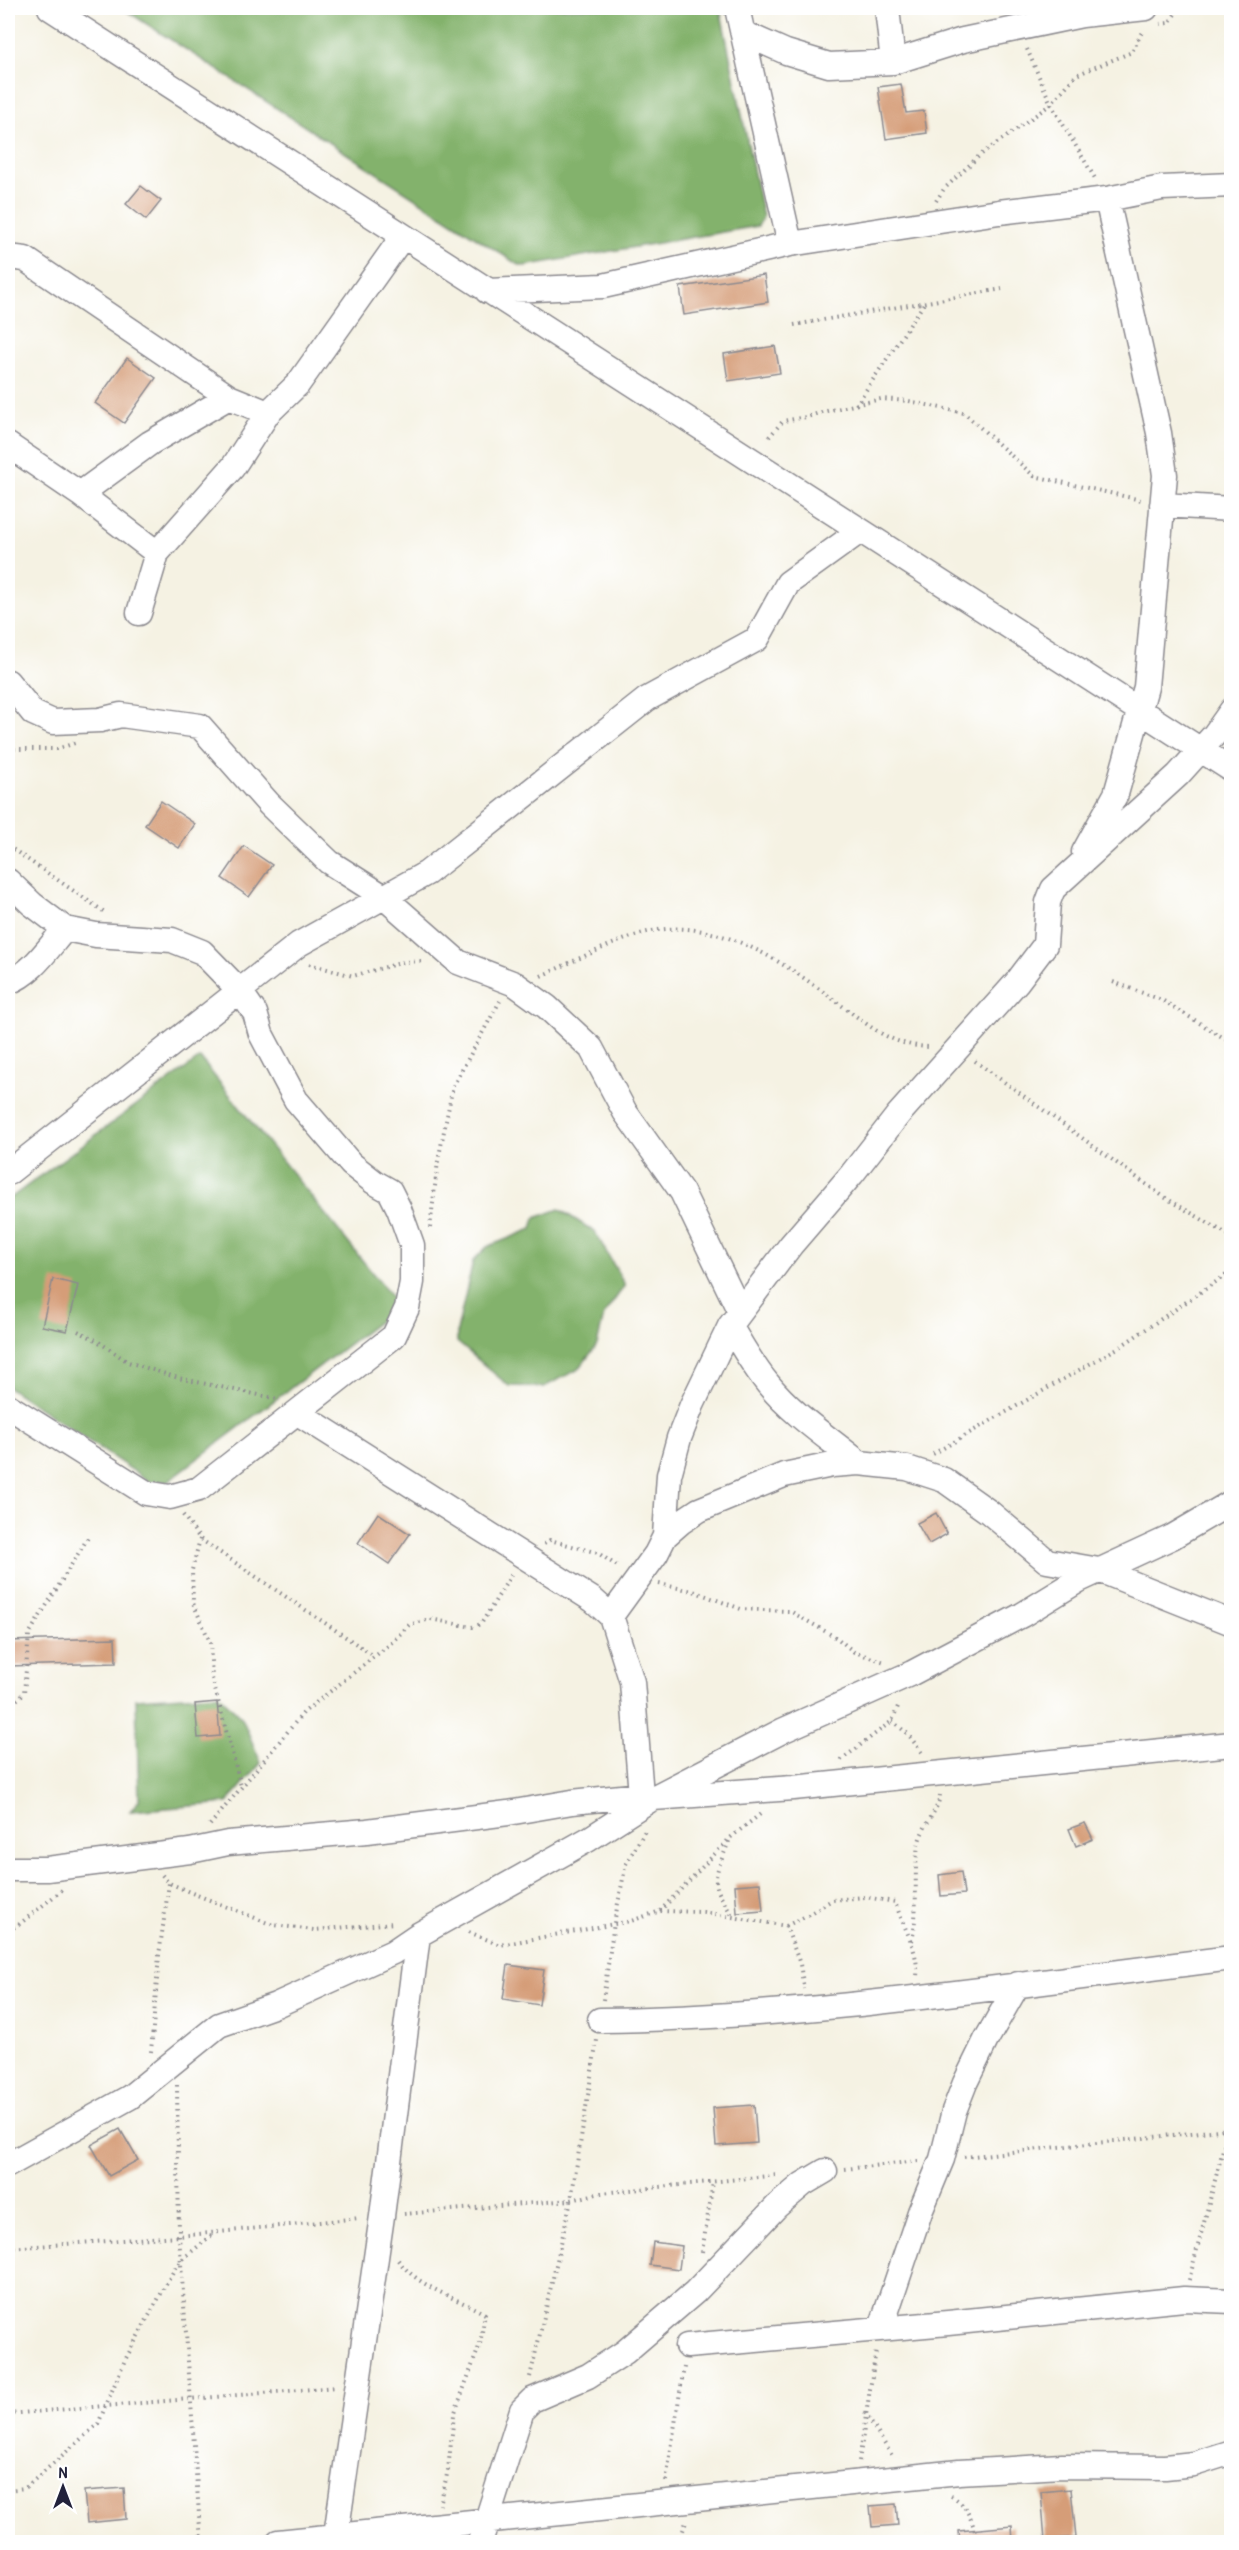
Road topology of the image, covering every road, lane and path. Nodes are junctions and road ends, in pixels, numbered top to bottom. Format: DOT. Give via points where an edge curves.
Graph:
graph roads {
  1 [pos="50,8"];
  2 [pos="738,8"];
  3 [pos="886,8"];
  4 [pos="1179,8"];
  5 [pos="1147,20"];
  6 [pos="1018,28"];
  7 [pos="743,33"];
  8 [pos="893,62"];
  9 [pos="1051,104"];
  10 [pos="1232,185"];
  11 [pos="1107,199"];
  12 [pos="922,224"];
  13 [pos="403,236"];
  14 [pos="790,244"];
  15 [pos="8,257"];
  16 [pos="1002,289"];
  17 [pos="487,291"];
  18 [pos="926,301"];
  19 [pos="794,325"];
  20 [pos="229,397"];
  21 [pos="856,405"];
  22 [pos="268,413"];
  23 [pos="769,437"];
  24 [pos="8,445"];
  25 [pos="80,494"];
  26 [pos="1162,505"];
  27 [pos="1232,509"];
  28 [pos="861,531"];
  29 [pos="157,553"];
  30 [pos="139,613"];
  31 [pos="8,682"];
  32 [pos="1232,710"];
  33 [pos="1139,711"];
  34 [pos="1200,750"];
  35 [pos="1232,770"];
  36 [pos="1075,868"];
  37 [pos="8,881"];
  38 [pos="384,897"];
  39 [pos="65,929"];
  40 [pos="282,957"];
  41 [pos="458,962"];
  42 [pos="8,982"];
  43 [pos="1113,982"];
  44 [pos="512,983"];
  45 [pos="238,990"];
  46 [pos="1232,1043"];
  47 [pos="958,1048"];
  48 [pos="8,1173"];
  49 [pos="1232,1237"];
  50 [pos="429,1238"];
  51 [pos="1232,1271"];
  52 [pos="735,1319"];
  53 [pos="78,1331"];
  54 [pos="8,1406"];
  55 [pos="298,1413"];
  56 [pos="860,1463"];
  57 [pos="907,1468"];
  58 [pos="170,1497"];
  59 [pos="1232,1502"];
  60 [pos="90,1536"];
  61 [pos="665,1536"];
  62 [pos="200,1539"];
  63 [pos="524,1556"];
  64 [pos="1099,1570"];
  65 [pos="637,1580"];
  66 [pos="611,1616"];
  67 [pos="1232,1623"];
  68 [pos="374,1656"];
  69 [pos="912,1673"];
  70 [pos="8,1708"];
  71 [pos="892,1721"];
  72 [pos="1232,1744"];
  73 [pos="935,1773"];
  74 [pos="241,1786"];
  75 [pos="647,1796"];
  76 [pos="647,1827"];
  77 [pos="730,1838"];
  78 [pos="190,1851"];
  79 [pos="144,1857"];
  80 [pos="8,1869"];
  81 [pos="169,1883"];
  82 [pos="69,1884"];
  83 [pos="732,1915"];
  84 [pos="443,1921"];
  85 [pos="614,1923"];
  86 [pos="786,1926"];
  87 [pos="8,1930"];
  88 [pos="418,1935"];
  89 [pos="912,1941"];
  90 [pos="393,1952"];
  91 [pos="1232,1958"];
  92 [pos="1018,1984"];
  93 [pos="912,1996"];
  94 [pos="808,2008"];
  95 [pos="600,2020"];
  96 [pos="150,2058"];
  97 [pos="177,2060"];
  98 [pos="1232,2115"];
  99 [pos="1229,2129"];
  100 [pos="942,2159"];
  101 [pos="8,2165"];
  102 [pos="825,2171"];
  103 [pos="780,2175"];
  104 [pos="571,2200"];
  105 [pos="381,2221"];
  106 [pos="215,2233"];
  107 [pos="179,2236"];
  108 [pos="8,2248"];
  109 [pos="181,2260"];
  110 [pos="1184,2299"];
  111 [pos="1232,2301"];
  112 [pos="881,2328"];
  113 [pos="687,2346"];
  114 [pos="358,2385"];
  115 [pos="191,2399"];
  116 [pos="106,2407"];
  117 [pos="522,2410"];
  118 [pos="8,2414"];
  119 [pos="1232,2452"];
  120 [pos="856,2483"];
  121 [pos="8,2490"];
  122 [pos="434,2527"];
  123 [pos="483,2532"];
  124 [pos="335,2540"];
  125 [pos="201,2542"];
  126 [pos="278,2542"];
  1 -- 13 [label="street"];
  2 -- 7 [label="street"];
  3 -- 8 [label="street"];
  4 -- 5 [label="path" via="1169,23"];
  5 -- 6 [label="street" via="1082,15"];
  5 -- 9 [label="path" via="1132,52 1076,75"];
  6 -- 8 [label="street"];
  6 -- 9 [label="path"];
  7 -- 8 [label="street" via="829,65"];
  7 -- 14 [label="street"];
  9 -- 11 [label="path"];
  9 -- 12 [label="path" via="979,156 944,189"];
  10 -- 11 [label="street" via="1162,188"];
  11 -- 12 [label="street"];
  11 -- 26 [label="street" via="1159,433 1165,475"];
  12 -- 14 [label="street"];
  13 -- 17 [label="street"];
  13 -- 22 [label="street" via="298,384"];
  14 -- 17 [label="street" via="603,286"];
  15 -- 20 [label="street" via="25,260"];
  16 -- 18 [label="path"];
  17 -- 28 [label="street"];
  18 -- 19 [label="path"];
  18 -- 21 [label="path"];
  20 -- 22 [label="street"];
  20 -- 25 [label="street" via="150,443"];
  21 -- 23 [label="path" via="783,420"];
  21 -- 26 [label="path" via="881,399 909,401 964,413 1034,476"];
  22 -- 29 [label="street" via="233,467"];
  24 -- 25 [label="street"];
  25 -- 29 [label="street"];
  26 -- 27 [label="street"];
  26 -- 33 [label="street" via="1146,687"];
  28 -- 33 [label="street"];
  28 -- 38 [label="street" via="788,583 757,639 647,699 426,873"];
  29 -- 30 [label="street"];
  31 -- 38 [label="street" via="33,712 53,722 121,715 200,726 269,804 329,862"];
  32 -- 34 [label="street"];
  33 -- 34 [label="street"];
  33 -- 36 [label="street" via="1116,794"];
  34 -- 35 [label="street"];
  34 -- 36 [label="street" via="1178,775"];
  36 -- 47 [label="street" via="1053,889 1048,902 1045,945"];
  37 -- 39 [label="street"];
  38 -- 40 [label="street"];
  38 -- 41 [label="street"];
  39 -- 42 [label="street" via="35,964"];
  39 -- 45 [label="street" via="172,940 202,952"];
  40 -- 41 [label="path" via="353,976 404,962"];
  40 -- 45 [label="street"];
  41 -- 44 [label="street"];
  43 -- 46 [label="path" via="1162,1000"];
  44 -- 47 [label="path" via="529,982 638,934 683,929 712,932 788,968 878,1034 909,1046"];
  44 -- 50 [label="path" via="453,1086 438,1161"];
  44 -- 52 [label="street" via="547,1006 591,1048 625,1112 682,1192"];
  45 -- 48 [label="street"];
  45 -- 55 [label="street" via="255,1013 261,1034 296,1100 351,1164 390,1191 412,1245 407,1308 394,1336"];
  47 -- 49 [label="path" via="1164,1197"];
  47 -- 52 [label="street" via="791,1245"];
  51 -- 57 [label="path" via="1121,1346"];
  52 -- 56 [label="street" via="750,1361 769,1386 793,1411"];
  52 -- 61 [label="street" via="679,1438 669,1476"];
  53 -- 55 [label="path" via="128,1362 178,1378 277,1398"];
  54 -- 58 [label="street" via="146,1493"];
  55 -- 58 [label="street" via="199,1489"];
  55 -- 63 [label="street"];
  56 -- 57 [label="street"];
  56 -- 61 [label="street" via="784,1476 699,1510"];
  57 -- 64 [label="street" via="945,1480 1047,1561"];
  58 -- 62 [label="path"];
  59 -- 64 [label="street" via="1172,1537"];
  60 -- 70 [label="path" via="29,1634 24,1693"];
  61 -- 65 [label="street"];
  62 -- 68 [label="path"];
  62 -- 74 [label="path" via="192,1570 193,1604 210,1642 212,1678"];
  63 -- 65 [label="path" via="550,1540 598,1554"];
  63 -- 66 [label="street"];
  63 -- 68 [label="path" via="481,1624 472,1627 430,1619 409,1625"];
  64 -- 67 [label="street"];
  64 -- 69 [label="street"];
  65 -- 66 [label="street"];
  65 -- 69 [label="path" via="693,1591 741,1608 790,1611 854,1652"];
  66 -- 75 [label="street" via="632,1682"];
  68 -- 74 [label="path" via="304,1712"];
  69 -- 75 [label="street"];
  71 -- 73 [label="path" via="908,1734"];
  72 -- 73 [label="street"];
  73 -- 75 [label="street" via="793,1788"];
  73 -- 89 [label="path" via="940,1794 918,1845 917,1921"];
  74 -- 78 [label="path"];
  75 -- 78 [label="street" via="572,1802"];
  75 -- 84 [label="street" via="589,1839"];
  76 -- 85 [label="path" via="626,1864"];
  77 -- 83 [label="path" via="714,1880 715,1890"];
  78 -- 79 [label="street"];
  79 -- 80 [label="street" via="47,1869"];
  79 -- 81 [label="path"];
  81 -- 90 [label="path" via="273,1925 314,1930 398,1923"];
  81 -- 96 [label="path"];
  82 -- 87 [label="path"];
  83 -- 85 [label="path" via="660,1911"];
  83 -- 86 [label="path"];
  84 -- 85 [label="path" via="500,1945"];
  84 -- 88 [label="street"];
  85 -- 95 [label="path"];
  86 -- 89 [label="path" via="832,1900 884,1899 895,1902"];
  86 -- 94 [label="path" via="800,1964"];
  88 -- 90 [label="street"];
  88 -- 105 [label="street"];
  89 -- 93 [label="path" via="918,1963"];
  90 -- 97 [label="street" via="276,2005 219,2025"];
  91 -- 92 [label="street"];
  92 -- 93 [label="street"];
  92 -- 100 [label="street" via="965,2083"];
  93 -- 94 [label="street"];
  94 -- 95 [label="street"];
  95 -- 104 [label="path"];
  97 -- 101 [label="street" via="130,2097"];
  97 -- 107 [label="path"];
  98 -- 99 [label="path"];
  99 -- 100 [label="path"];
  99 -- 110 [label="path"];
  100 -- 102 [label="path"];
  100 -- 112 [label="street"];
  102 -- 117 [label="street" via="777,2206 695,2292 633,2346 588,2376 532,2400"];
  103 -- 104 [label="path" via="601,2193"];
  104 -- 105 [label="path"];
  104 -- 117 [label="path"];
  105 -- 106 [label="path"];
  105 -- 114 [label="street"];
  105 -- 122 [label="path" via="387,2246 408,2273 426,2286 485,2314 480,2344 454,2415 448,2470"];
  106 -- 107 [label="path"];
  106 -- 109 [label="path"];
  107 -- 108 [label="path"];
  107 -- 109 [label="path"];
  109 -- 115 [label="path"];
  109 -- 116 [label="path" via="125,2360"];
  110 -- 111 [label="street"];
  110 -- 112 [label="street"];
  112 -- 113 [label="street"];
  112 -- 120 [label="path" via="868,2389"];
  114 -- 115 [label="path"];
  114 -- 124 [label="street"];
  115 -- 116 [label="path"];
  115 -- 125 [label="path"];
  116 -- 118 [label="path"];
  116 -- 121 [label="path" via="98,2424 25,2488"];
  117 -- 123 [label="street"];
  119 -- 120 [label="street" via="1194,2464 1165,2467 1062,2466"];
  120 -- 123 [label="street"];
  122 -- 123 [label="street"];
  122 -- 124 [label="street"];
  124 -- 126 [label="street"];
}
